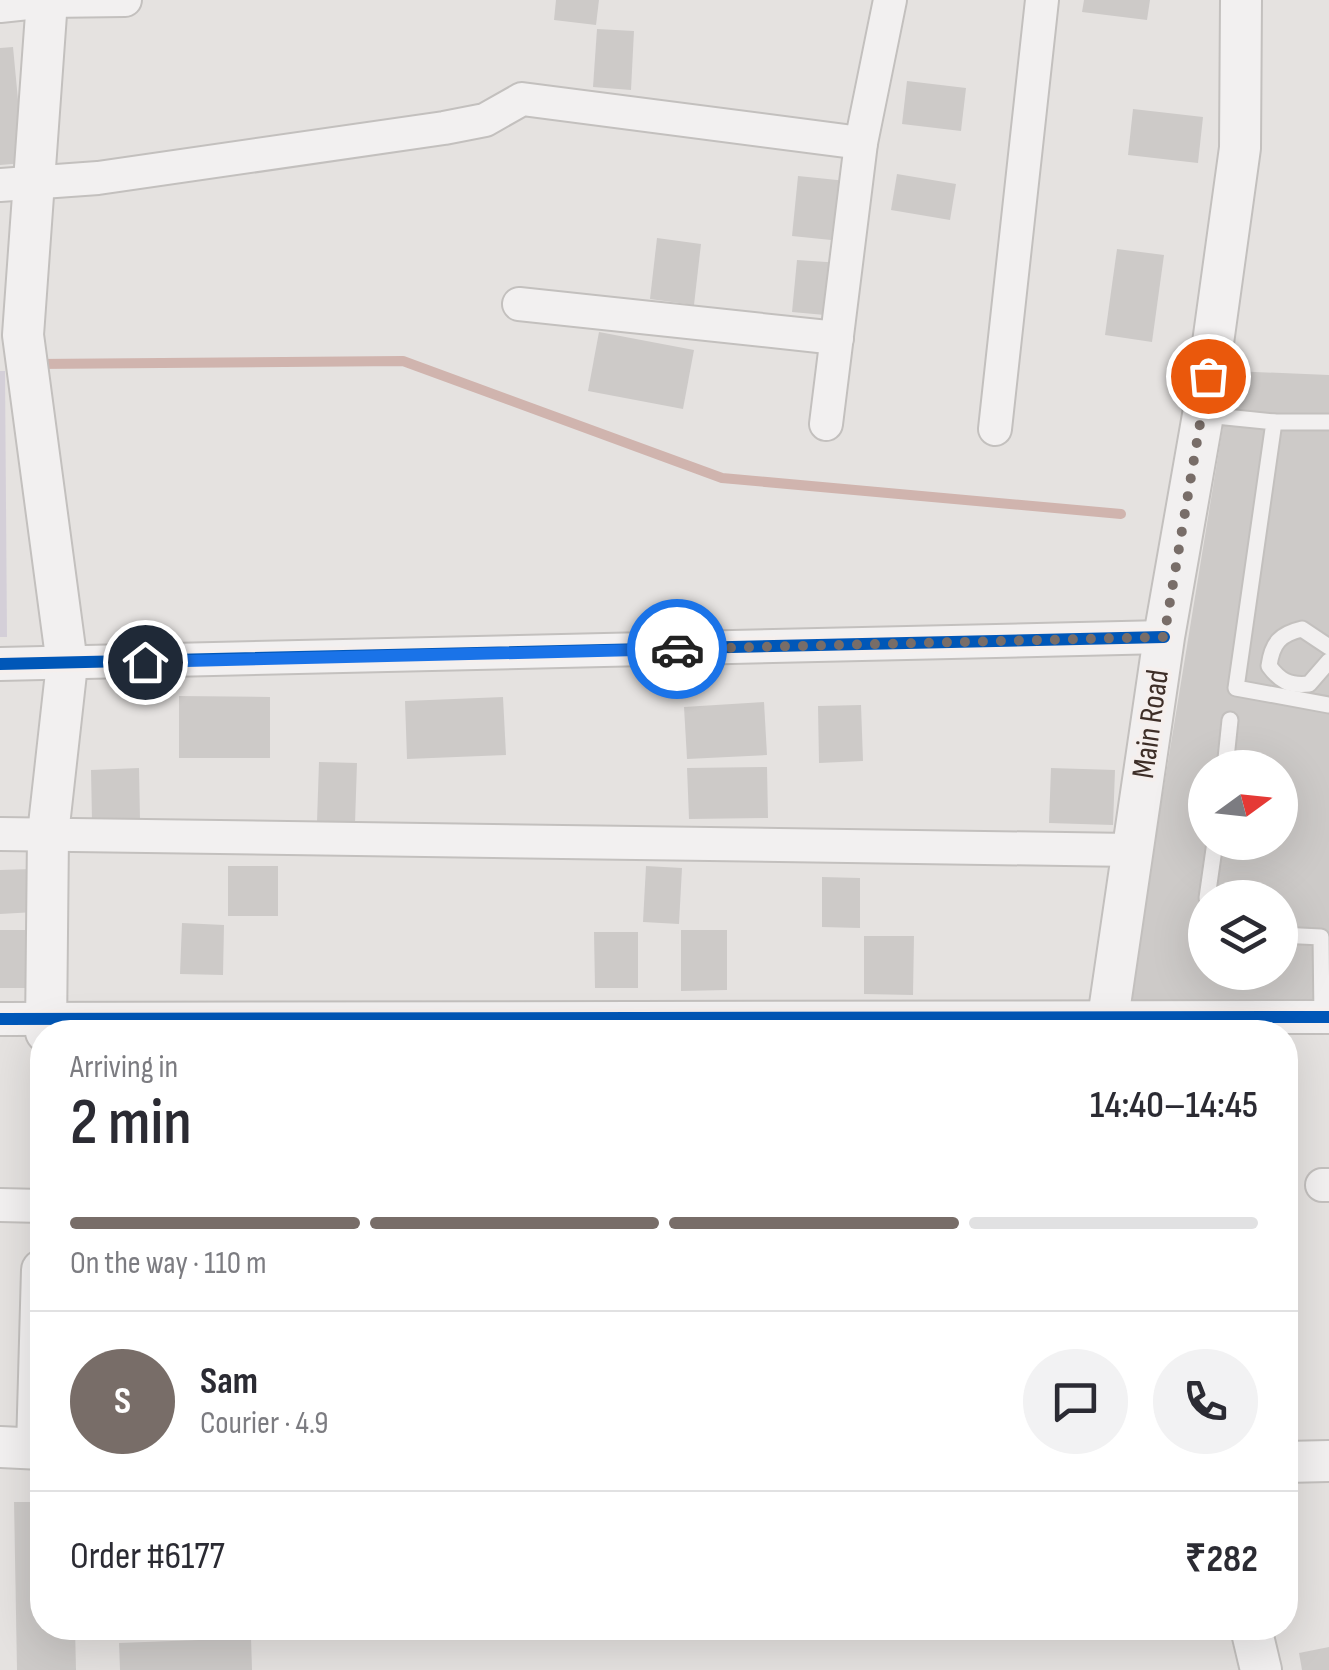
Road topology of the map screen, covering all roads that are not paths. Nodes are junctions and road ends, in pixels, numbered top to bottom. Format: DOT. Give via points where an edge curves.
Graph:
graph roads {
  1 [pos="47,0"];
  2 [pos="126,0"];
  3 [pos="890,0"];
  4 [pos="1042,0"];
  5 [pos="1241,0"];
  6 [pos="0,6"];
  7 [pos="861,143"];
  8 [pos="17,183"];
  9 [pos="518,304"];
  10 [pos="837,338"];
  11 [pos="1204,414"];
  12 [pos="1274,422"];
  13 [pos="1329,422"];
  14 [pos="826,424"];
  15 [pos="995,429"];
  16 [pos="1164,637"];
  17 [pos="1329,647"];
  18 [pos="1329,661"];
  19 [pos="0,664"];
  20 [pos="67,664"];
  21 [pos="1289,690"];
  22 [pos="1329,704"];
  23 [pos="1230,720"];
  24 [pos="1227,750"];
  25 [pos="0,834"];
  26 [pos="48,834"];
  27 [pos="1132,850"];
  28 [pos="1298,936"];
  29 [pos="1325,1016"];
  30 [pos="0,1020"];
  31 [pos="46,1020"];
  32 [pos="1108,1020"];
  33 [pos="1216,1020"];
  34 [pos="30,1024"];
  35 [pos="0,1205"];
  36 [pos="30,1206"];
  37 [pos="30,1412"];
  38 [pos="27,1448"];
  39 [pos="1329,1461"];
  40 [pos="1298,1462"];
  41 [pos="1255,1640"];
  42 [pos="1261,1670"];
  1 -- 2 [label="street"];
  1 -- 6 [label="street"];
  1 -- 8 [label="street"];
  3 -- 7 [label="street"];
  4 -- 15 [label="street"];
  5 -- 11 [label="street, Main Road" via="1240,148"];
  7 -- 8 [label="street" via="522,99 485,120 444,128 98,178"];
  7 -- 10 [label="street"];
  8 -- 20 [label="street" via="23,335"];
  9 -- 10 [label="street"];
  10 -- 14 [label="street"];
  11 -- 12 [label="lane"];
  11 -- 16 [label="street, Main Road"];
  12 -- 13 [label="lane"];
  12 -- 21 [label="lane" via="1236,688"];
  16 -- 20 [label="street"];
  16 -- 27 [label="street, Main Road"];
  17 -- 21 [label="lane" via="1302,628 1283,634 1269,666"];
  18 -- 21 [label="lane" via="1309,684"];
  19 -- 20 [label="street"];
  20 -- 26 [label="street"];
  21 -- 22 [label="lane"];
  23 -- 24 [label="lane"];
  25 -- 26 [label="street"];
  26 -- 27 [label="street"];
  26 -- 31 [label="street"];
  27 -- 32 [label="street, Main Road"];
  28 -- 29 [label="lane" via="1320,937"];
  29 -- 33 [label="street"];
  30 -- 34 [label="street"];
  35 -- 36 [label="street"];
  37 -- 38 [label="street"];
  39 -- 40 [label="street"];
  41 -- 42 [label="street"];
}
